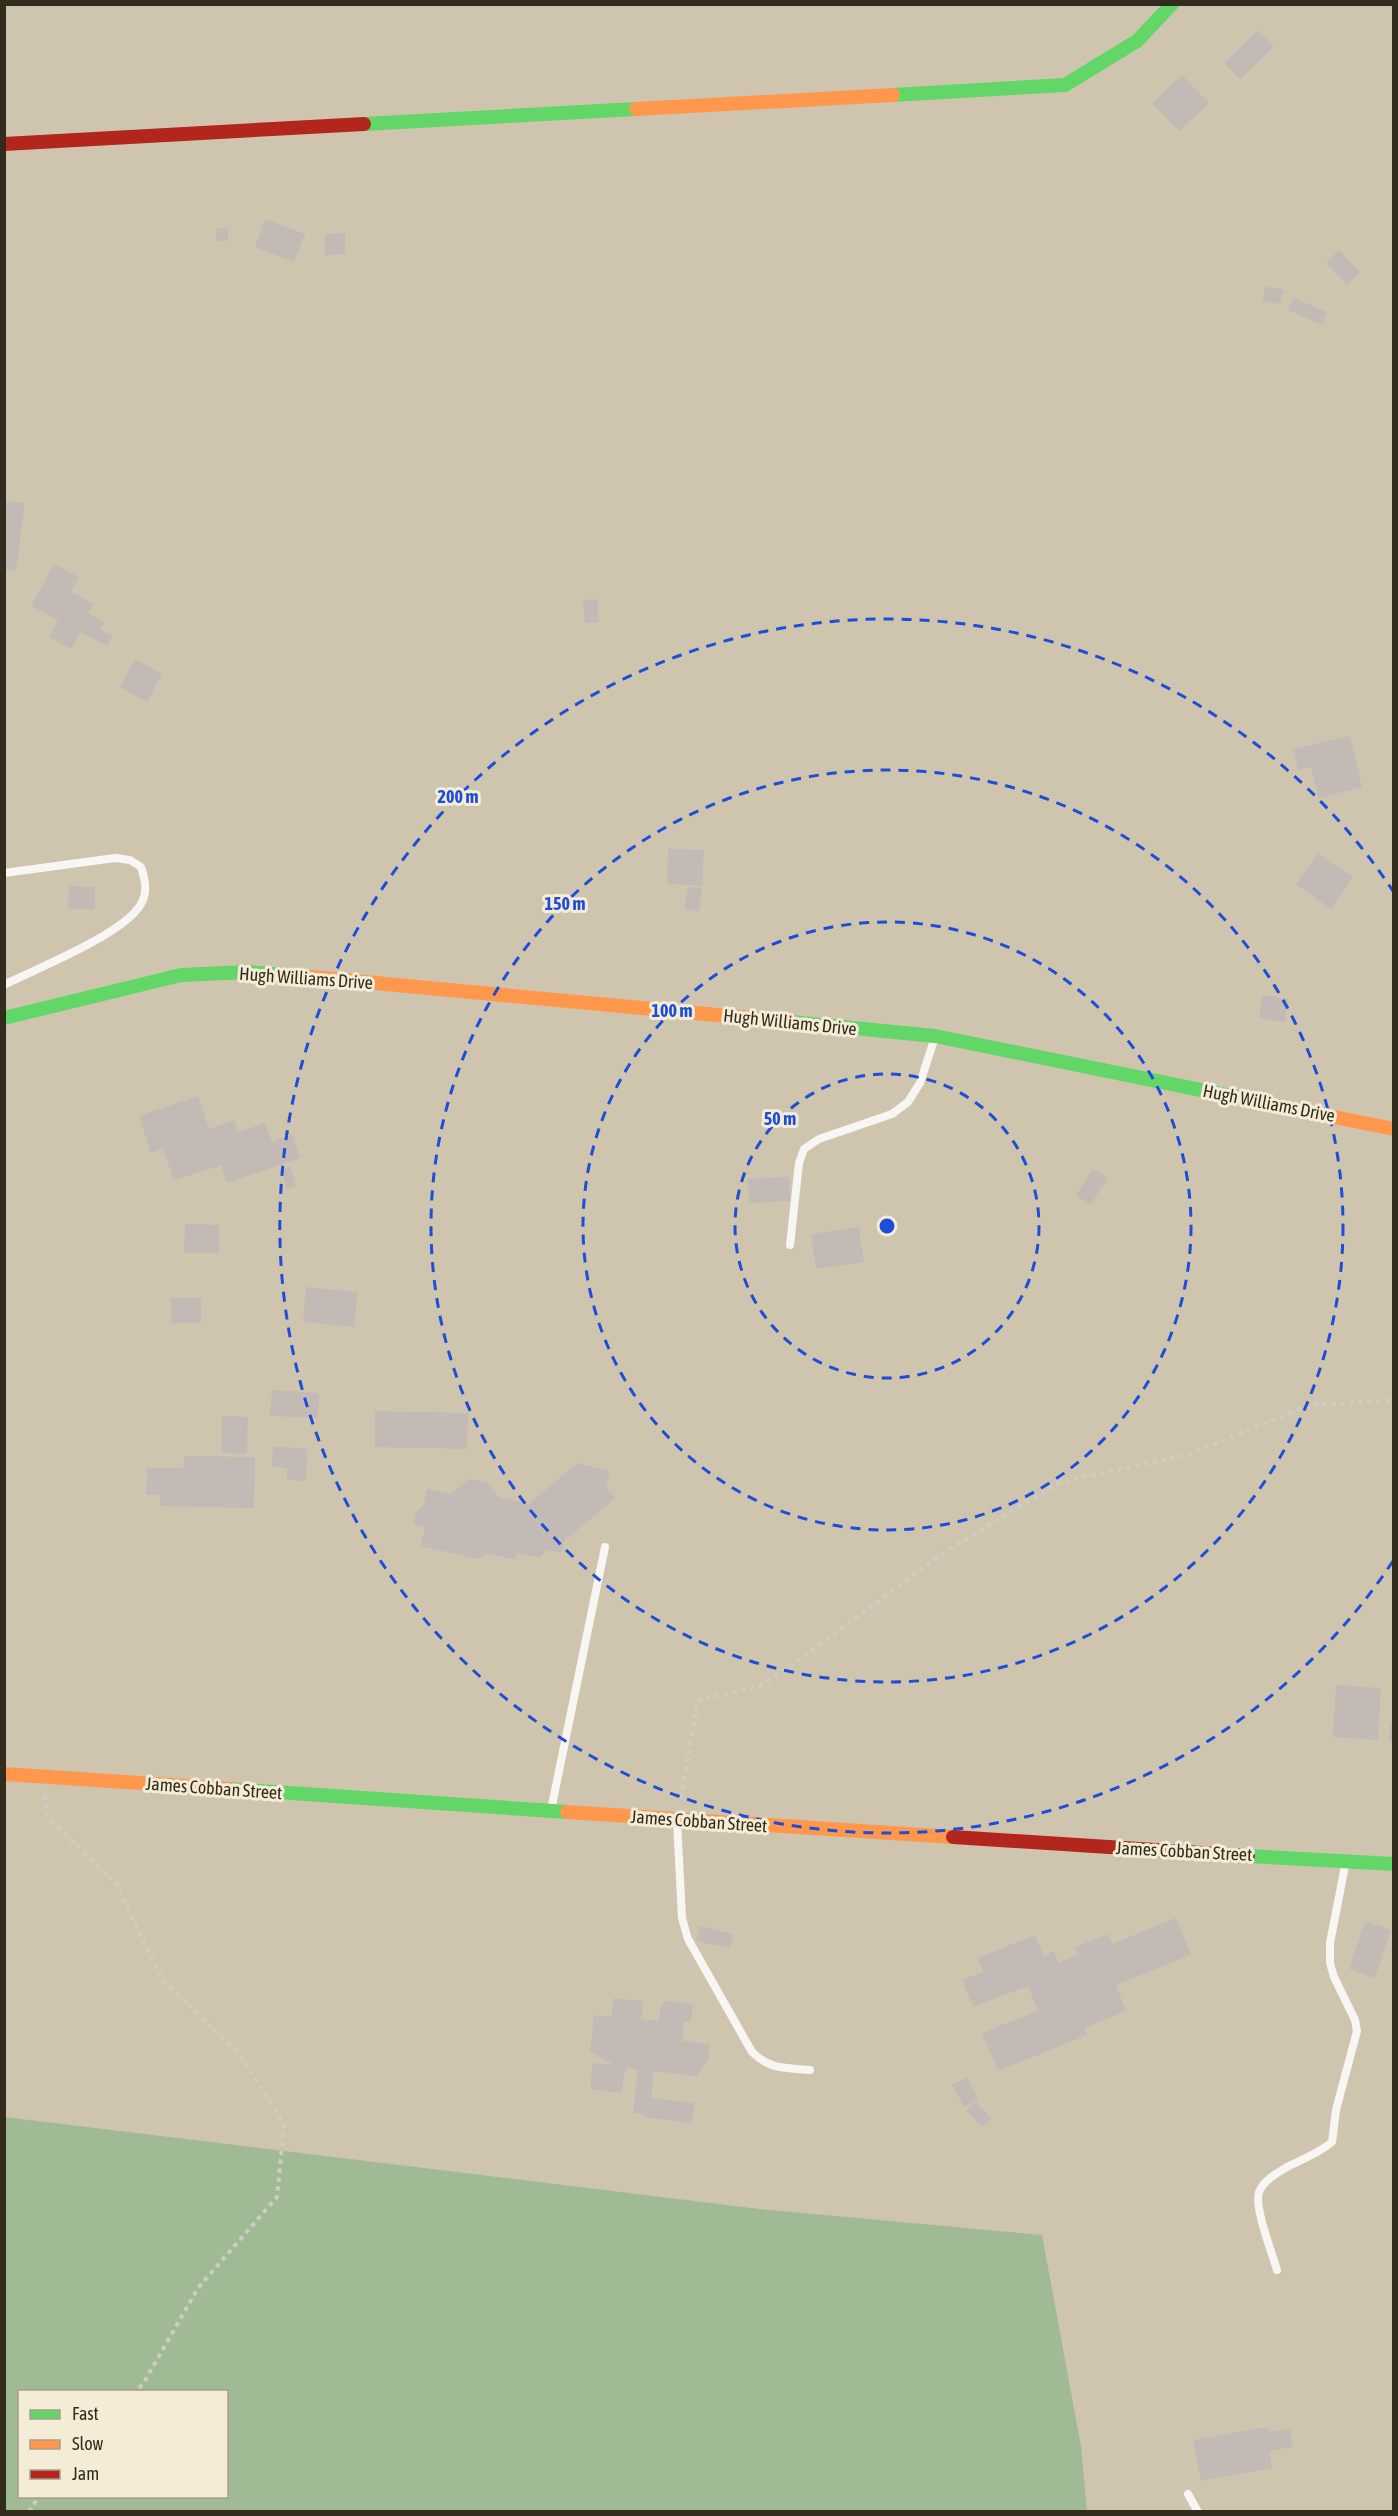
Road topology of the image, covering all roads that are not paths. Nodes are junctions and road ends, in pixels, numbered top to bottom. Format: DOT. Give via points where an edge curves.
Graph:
graph roads {
  1 [pos="1172,4"];
  2 [pos="4,144"];
  3 [pos="4,873"];
  4 [pos="4,985"];
  5 [pos="4,1018"];
  6 [pos="935,1036"];
  7 [pos="1394,1129"];
  8 [pos="790,1245"];
  9 [pos="605,1547"];
  10 [pos="4,1774"];
  11 [pos="551,1810"];
  12 [pos="677,1821"];
  13 [pos="1346,1861"];
  14 [pos="1394,1864"];
  15 [pos="810,2070"];
  16 [pos="1277,2270"];
  17 [pos="1188,2494"];
  18 [pos="1198,2511"];
  1 -- 2 [label="street" via="1137,41 1065,85"];
  3 -- 4 [label="lane" via="115,858 130,860 141,867 145,888 143,901 135,912 108,933"];
  5 -- 6 [label="street, Hugh Williams Drive" via="181,975 248,972"];
  6 -- 7 [label="street, Hugh Williams Drive"];
  6 -- 8 [label="lane" via="920,1083 908,1102 892,1114 819,1139 804,1149"];
  9 -- 11 [label="lane"];
  10 -- 11 [label="street, James Cobban Street"];
  11 -- 12 [label="street, James Cobban Street"];
  12 -- 13 [label="street, James Cobban Street"];
  12 -- 15 [label="lane" via="682,1918 688,1939 752,2052 774,2067"];
  13 -- 14 [label="street, James Cobban Street"];
  13 -- 16 [label="lane" via="1330,1943 1330,1963 1355,2020 1356,2040 1336,2110 1332,2142 1316,2155 1268,2179 1259,2193 1259,2207"];
  17 -- 18 [label="lane"];
}
